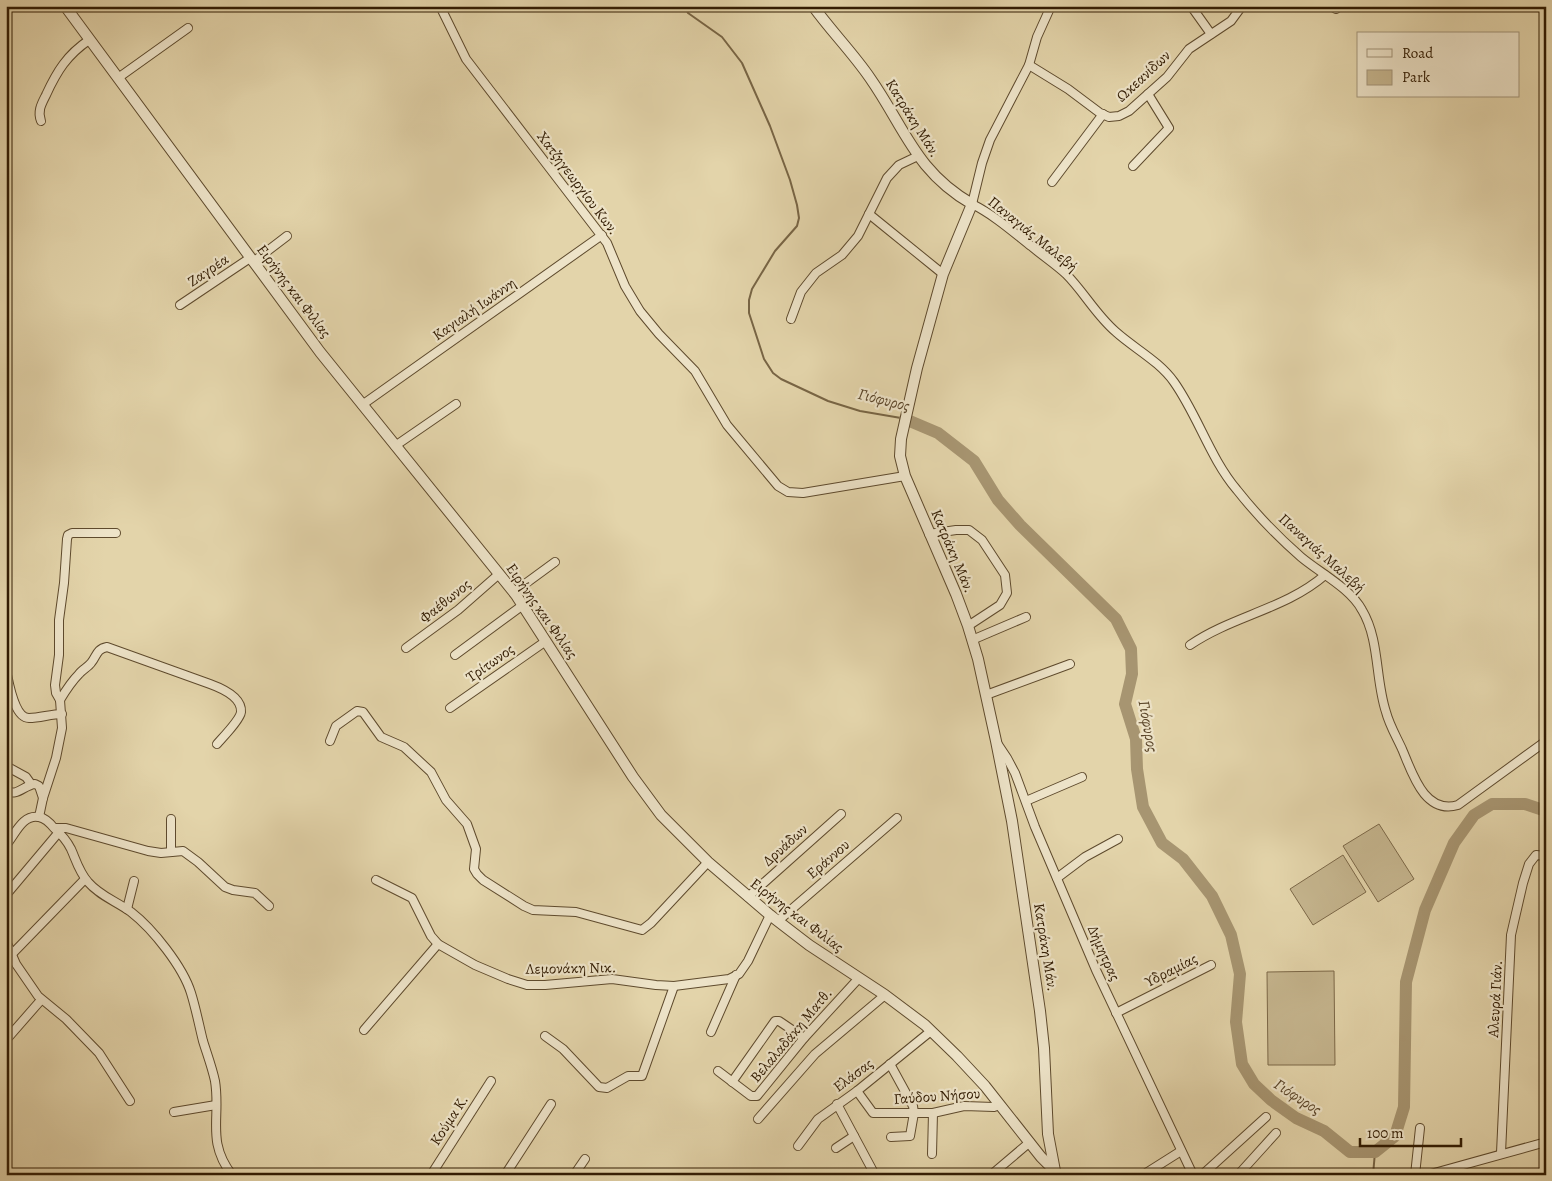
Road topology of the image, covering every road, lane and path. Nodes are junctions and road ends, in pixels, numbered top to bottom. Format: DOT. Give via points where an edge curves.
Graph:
graph roads {
  1 [pos="64,6"];
  2 [pos="440,6"];
  3 [pos="813,6"];
  4 [pos="1051,6"];
  5 [pos="1191,6"];
  6 [pos="1242,6"];
  7 [pos="1331,6"];
  8 [pos="1340,6"];
  9 [pos="188,28"];
  10 [pos="1211,34"];
  11 [pos="89,40"];
  12 [pos="1029,65"];
  13 [pos="118,78"];
  14 [pos="1148,94"];
  15 [pos="1104,114"];
  16 [pos="41,121"];
  17 [pos="918,156"];
  18 [pos="1134,166"];
  19 [pos="1052,182"];
  20 [pos="972,204"];
  21 [pos="869,214"];
  22 [pos="602,235"];
  23 [pos="287,236"];
  24 [pos="252,260"];
  25 [pos="943,274"];
  26 [pos="180,305"];
  27 [pos="791,319"];
  28 [pos="456,404"];
  29 [pos="362,405"];
  30 [pos="395,446"];
  31 [pos="905,476"];
  32 [pos="116,533"];
  33 [pos="929,534"];
  34 [pos="555,562"];
  35 [pos="499,574"];
  36 [pos="1324,574"];
  37 [pos="514,592"];
  38 [pos="523,605"];
  39 [pos="1026,617"];
  40 [pos="968,626"];
  41 [pos="972,640"];
  42 [pos="546,641"];
  43 [pos="1190,644"];
  44 [pos="406,648"];
  45 [pos="455,655"];
  46 [pos="1070,664"];
  47 [pos="6,670"];
  48 [pos="986,695"];
  49 [pos="60,700"];
  50 [pos="450,708"];
  51 [pos="62,714"];
  52 [pos="330,741"];
  53 [pos="996,741"];
  54 [pos="1546,741"];
  55 [pos="217,744"];
  56 [pos="6,766"];
  57 [pos="1082,777"];
  58 [pos="31,784"];
  59 [pos="6,790"];
  60 [pos="43,798"];
  61 [pos="1026,802"];
  62 [pos="841,814"];
  63 [pos="39,817"];
  64 [pos="897,818"];
  65 [pos="170,819"];
  66 [pos="57,830"];
  67 [pos="1118,839"];
  68 [pos="6,845"];
  69 [pos="171,852"];
  70 [pos="1542,855"];
  71 [pos="708,862"];
  72 [pos="1057,878"];
  73 [pos="85,879"];
  74 [pos="376,880"];
  75 [pos="134,881"];
  76 [pos="6,895"];
  77 [pos="748,896"];
  78 [pos="269,906"];
  79 [pos="127,909"];
  80 [pos="774,918"];
  81 [pos="6,941"];
  82 [pos="438,944"];
  83 [pos="12,954"];
  84 [pos="1211,965"];
  85 [pos="736,975"];
  86 [pos="858,978"];
  87 [pos="674,986"];
  88 [pos="885,995"];
  89 [pos="41,1000"];
  90 [pos="1116,1013"];
  91 [pos="364,1030"];
  92 [pos="931,1031"];
  93 [pos="712,1032"];
  94 [pos="545,1036"];
  95 [pos="804,1038"];
  96 [pos="6,1040"];
  97 [pos="890,1064"];
  98 [pos="718,1072"];
  99 [pos="491,1081"];
  100 [pos="732,1082"];
  101 [pos="857,1091"];
  102 [pos="130,1101"];
  103 [pos="551,1104"];
  104 [pos="837,1104"];
  105 [pos="216,1105"];
  106 [pos="1000,1105"];
  107 [pos="174,1112"];
  108 [pos="914,1113"];
  109 [pos="933,1113"];
  110 [pos="1266,1116"];
  111 [pos="758,1119"];
  112 [pos="1420,1128"];
  113 [pos="1276,1133"];
  114 [pos="854,1136"];
  115 [pos="891,1137"];
  116 [pos="1030,1142"];
  117 [pos="1546,1142"];
  118 [pos="798,1146"];
  119 [pos="836,1148"];
  120 [pos="1182,1150"];
  121 [pos="1501,1153"];
  122 [pos="932,1154"];
  123 [pos="585,1159"];
  124 [pos="1546,1168"];
  125 [pos="1056,1173"];
  126 [pos="1442,1173"];
  127 [pos="232,1175"];
  128 [pos="431,1175"];
  129 [pos="506,1175"];
  130 [pos="574,1175"];
  131 [pos="875,1175"];
  132 [pos="991,1175"];
  133 [pos="1143,1175"];
  134 [pos="1193,1175"];
  135 [pos="1202,1175"];
  136 [pos="1238,1175"];
  137 [pos="1415,1175"];
  138 [pos="1427,1175"];
  139 [pos="1539,1175"];
  1 -- 11 [label="street, Ειρήνης και Φιλίας"];
  2 -- 22 [label="street, Χατζηγεωργίου Κων." via="466,59"];
  3 -- 17 [label="street, Κατράκη Μάν." via="869,76"];
  4 -- 12 [label="street"];
  5 -- 10 [label="street"];
  6 -- 10 [label="street, Ωκεανίδων" via="1232,21"];
  7 -- 8 [label="street" via="1336,9"];
  9 -- 13 [label="street"];
  10 -- 14 [label="street, Ωκεανίδων" via="1189,49 1174,70"];
  11 -- 13 [label="street, Ειρήνης και Φιλίας"];
  11 -- 16 [label="street" via="72,53 56,73 39,112"];
  12 -- 15 [label="street, Ωκεανίδων"];
  12 -- 20 [label="street" via="990,140"];
  13 -- 24 [label="street, Ειρήνης και Φιλίας"];
  14 -- 15 [label="street, Ωκεανίδων" via="1119,116"];
  14 -- 18 [label="street" via="1168,128"];
  15 -- 19 [label="street"];
  17 -- 20 [label="street, Κατράκη Μάν." via="944,185"];
  17 -- 21 [label="street" via="899,165 887,178"];
  20 -- 25 [label="street, Κατράκη Μάν."];
  20 -- 36 [label="street, Παναγιάς Μαλεβή" via="997,219 1067,275 1100,317 1172,379 1236,489 1278,535"];
  21 -- 25 [label="street"];
  21 -- 27 [label="street" via="858,236 842,255 816,273 801,292"];
  22 -- 29 [label="street, Καγιαλή Ιωάννη"];
  22 -- 31 [label="street, Χατζηγεωργίου Κων." via="640,311 695,371 727,425 780,488 803,493"];
  23 -- 24 [label="street, Ζαγρέα"];
  24 -- 26 [label="street, Ζαγρέα"];
  24 -- 29 [label="street, Ειρήνης και Φιλίας"];
  25 -- 31 [label="street, Κατράκη Μάν." via="901,439 900,456"];
  28 -- 30 [label="street"];
  29 -- 30 [label="street, Ειρήνης και Φιλίας"];
  30 -- 35 [label="street, Ειρήνης και Φιλίας"];
  31 -- 33 [label="street, Κατράκη Μάν."];
  32 -- 49 [label="street" via="68,535 55,685"];
  33 -- 40 [label="street, Κατράκη Μάν."];
  33 -- 40 [label="street" via="970,530 982,540 1005,575 1006,593 1000,605"];
  34 -- 37 [label="street"];
  35 -- 37 [label="street, Ειρήνης και Φιλίας"];
  35 -- 44 [label="street, Φαέθωνος" via="458,610"];
  36 -- 43 [label="street" via="1291,598"];
  36 -- 54 [label="street, Παναγιάς Μαλεβή" via="1354,599 1369,624 1386,713 1419,788 1430,800 1440,806 1458,805"];
  37 -- 38 [label="street, Ειρήνης και Φιλίας"];
  38 -- 42 [label="street, Ειρήνης και Φιλίας"];
  38 -- 45 [label="street"];
  39 -- 41 [label="street"];
  40 -- 41 [label="street, Κατράκη Μάν."];
  41 -- 48 [label="street, Κατράκη Μάν."];
  42 -- 50 [label="street, Τρίτωνος"];
  42 -- 71 [label="street, Ειρήνης και Φιλίας" via="642,790 670,825"];
  46 -- 48 [label="street"];
  47 -- 51 [label="street" via="15,705 24,718"];
  48 -- 53 [label="street, Κατράκη Μάν."];
  49 -- 51 [label="street"];
  49 -- 55 [label="street" via="69,684 91,664 98,651 107,647 210,684 233,697 240,706 239,718"];
  51 -- 60 [label="street" via="61,735"];
  52 -- 71 [label="street" via="338,724 357,711 362,712 381,736 404,748 431,772 446,800 467,824 476,849 474,869 477,874 533,910 576,912 642,930"];
  53 -- 61 [label="street, Δήμητρας" via="1008,758"];
  53 -- 125 [label="street, Κατράκη Μάν." via="1012,821 1040,1011 1048,1134"];
  56 -- 58 [label="street" via="26,777"];
  57 -- 61 [label="street"];
  58 -- 59 [label="street" via="14,793"];
  58 -- 60 [label="street" via="39,786"];
  60 -- 63 [label="street"];
  61 -- 72 [label="street, Δήμητρας"];
  62 -- 77 [label="street, Δρυάδων"];
  63 -- 66 [label="street"];
  63 -- 68 [label="street" via="23,822"];
  64 -- 80 [label="street, Εράννου"];
  65 -- 69 [label="street"];
  66 -- 69 [label="street" via="66,828 148,851"];
  66 -- 73 [label="street"];
  66 -- 76 [label="street"];
  67 -- 72 [label="street" via="1085,856"];
  69 -- 78 [label="street" via="185,852 228,889 255,894"];
  70 -- 121 [label="street, Αλευρά Γιάν." via="1535,855 1529,864 1511,936"];
  71 -- 77 [label="street, Ειρήνης και Φιλίας"];
  72 -- 90 [label="street, Δήμητρας"];
  73 -- 79 [label="street" via="104,897"];
  73 -- 83 [label="street"];
  74 -- 82 [label="street, Λεμονάκη Νικ." via="412,898"];
  75 -- 79 [label="street"];
  77 -- 80 [label="street, Ειρήνης και Φιλίας"];
  79 -- 105 [label="street" via="150,930 185,977 212,1069"];
  80 -- 85 [label="street" via="752,957"];
  80 -- 86 [label="street, Ειρήνης και Φιλίας"];
  81 -- 83 [label="street"];
  82 -- 87 [label="street, Λεμονάκη Νικ." via="475,965 522,984 612,979"];
  82 -- 91 [label="street"];
  83 -- 89 [label="street"];
  84 -- 90 [label="street, Υδραμίας"];
  85 -- 87 [label="street, Λεμονάκη Νικ." via="724,980"];
  85 -- 93 [label="street"];
  86 -- 88 [label="street, Ειρήνης και Φιλίας"];
  86 -- 95 [label="street, Βελαλαδάκη Ματθ."];
  87 -- 94 [label="street" via="642,1076 628,1076 607,1088 599,1087 569,1055"];
  88 -- 92 [label="street, Ειρήνης και Φιλίας"];
  88 -- 111 [label="street" via="815,1054"];
  89 -- 96 [label="street"];
  89 -- 102 [label="street" via="66,1019 99,1054"];
  90 -- 120 [label="street, Δήμητρας"];
  92 -- 97 [label="street, Ελάσας"];
  92 -- 106 [label="street, Ειρήνης και Φιλίας" via="968,1067"];
  95 -- 100 [label="street, Βελαλαδάκη Ματθ." via="757,1096 752,1097"];
  95 -- 100 [label="street" via="775,1021"];
  97 -- 101 [label="street, Ελάσας"];
  97 -- 108 [label="street"];
  98 -- 100 [label="street, Βελαλαδάκη Ματθ."];
  99 -- 128 [label="street, Κούμα Κ."];
  101 -- 104 [label="street, Ελάσας"];
  101 -- 108 [label="street, Γαύδου Νήσου" via="873,1113"];
  103 -- 129 [label="street"];
  104 -- 114 [label="street"];
  104 -- 118 [label="street, Ελάσας" via="818,1119"];
  105 -- 107 [label="street"];
  105 -- 127 [label="street" via="218,1150"];
  106 -- 109 [label="street, Γαύδου Νήσου" via="964,1106"];
  106 -- 116 [label="street, Ειρήνης και Φιλίας"];
  108 -- 109 [label="street, Γαύδου Νήσου"];
  108 -- 115 [label="street" via="910,1136"];
  109 -- 122 [label="street"];
  110 -- 135 [label="street"];
  112 -- 137 [label="street"];
  113 -- 136 [label="street"];
  114 -- 119 [label="street"];
  114 -- 131 [label="street"];
  116 -- 125 [label="street, Ειρήνης και Φιλίας"];
  116 -- 132 [label="street"];
  117 -- 121 [label="street"];
  120 -- 133 [label="street"];
  120 -- 134 [label="street, Δήμητρας"];
  121 -- 126 [label="street"];
  123 -- 130 [label="street"];
  124 -- 139 [label="street"];
  126 -- 138 [label="street"];
}
